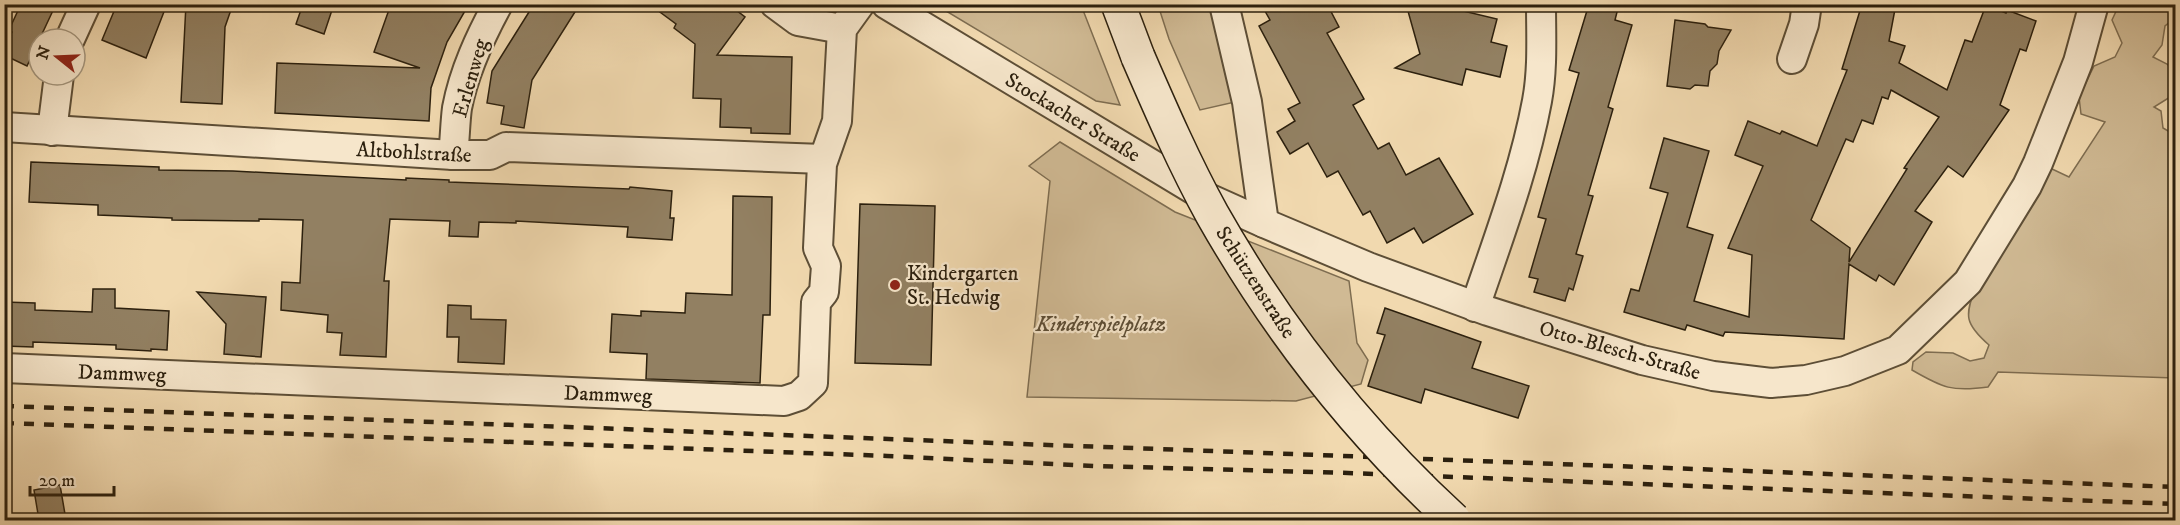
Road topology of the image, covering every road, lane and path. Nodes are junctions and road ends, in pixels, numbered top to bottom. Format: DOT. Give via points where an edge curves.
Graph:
graph roads {
  1 [pos="86,4"];
  2 [pos="498,4"];
  3 [pos="775,4"];
  4 [pos="860,4"];
  5 [pos="886,4"];
  6 [pos="1118,4"];
  7 [pos="1224,4"];
  8 [pos="1541,4"];
  9 [pos="1807,4"];
  10 [pos="2094,4"];
  11 [pos="75,27"];
  12 [pos="842,29"];
  13 [pos="1792,59"];
  14 [pos="58,87"];
  15 [pos="4,127"];
  16 [pos="52,131"];
  17 [pos="453,155"];
  18 [pos="823,159"];
  19 [pos="1264,223"];
  20 [pos="1475,307"];
  21 [pos="4,368"];
  22 [pos="1454,520"];
  1 -- 11 [label="street"];
  2 -- 17 [label="street, Erlenweg" via="479,38 468,70 458,107"];
  3 -- 12 [label="street" via="798,21"];
  4 -- 12 [label="street"];
  5 -- 19 [label="street, Stockacher Straße" via="1206,197"];
  6 -- 22 [label="main road, Schützenstraße, bridge" via="1191,174 1260,293 1364,429"];
  7 -- 19 [label="street" via="1247,102"];
  8 -- 20 [label="street" via="1538,99 1524,161"];
  9 -- 13 [label="street"];
  10 -- 20 [label="street, Otto-Blesch-Straße" via="2072,79 2027,186 1968,282 1898,350 1845,371 1770,383 1713,376 1642,360"];
  12 -- 18 [label="street, Dammweg" via="837,121"];
  14 -- 16 [label="street"];
  15 -- 16 [label="street, Altbohlstraße"];
  16 -- 17 [label="street, Altbohlstraße"];
  17 -- 18 [label="street, Altbohlstraße" via="490,155 506,147"];
  18 -- 21 [label="street, Dammweg" via="818,249 826,266 824,292 816,302 813,383 799,396 784,401"];
  19 -- 20 [label="street, Otto-Blesch-Straße"];
}
